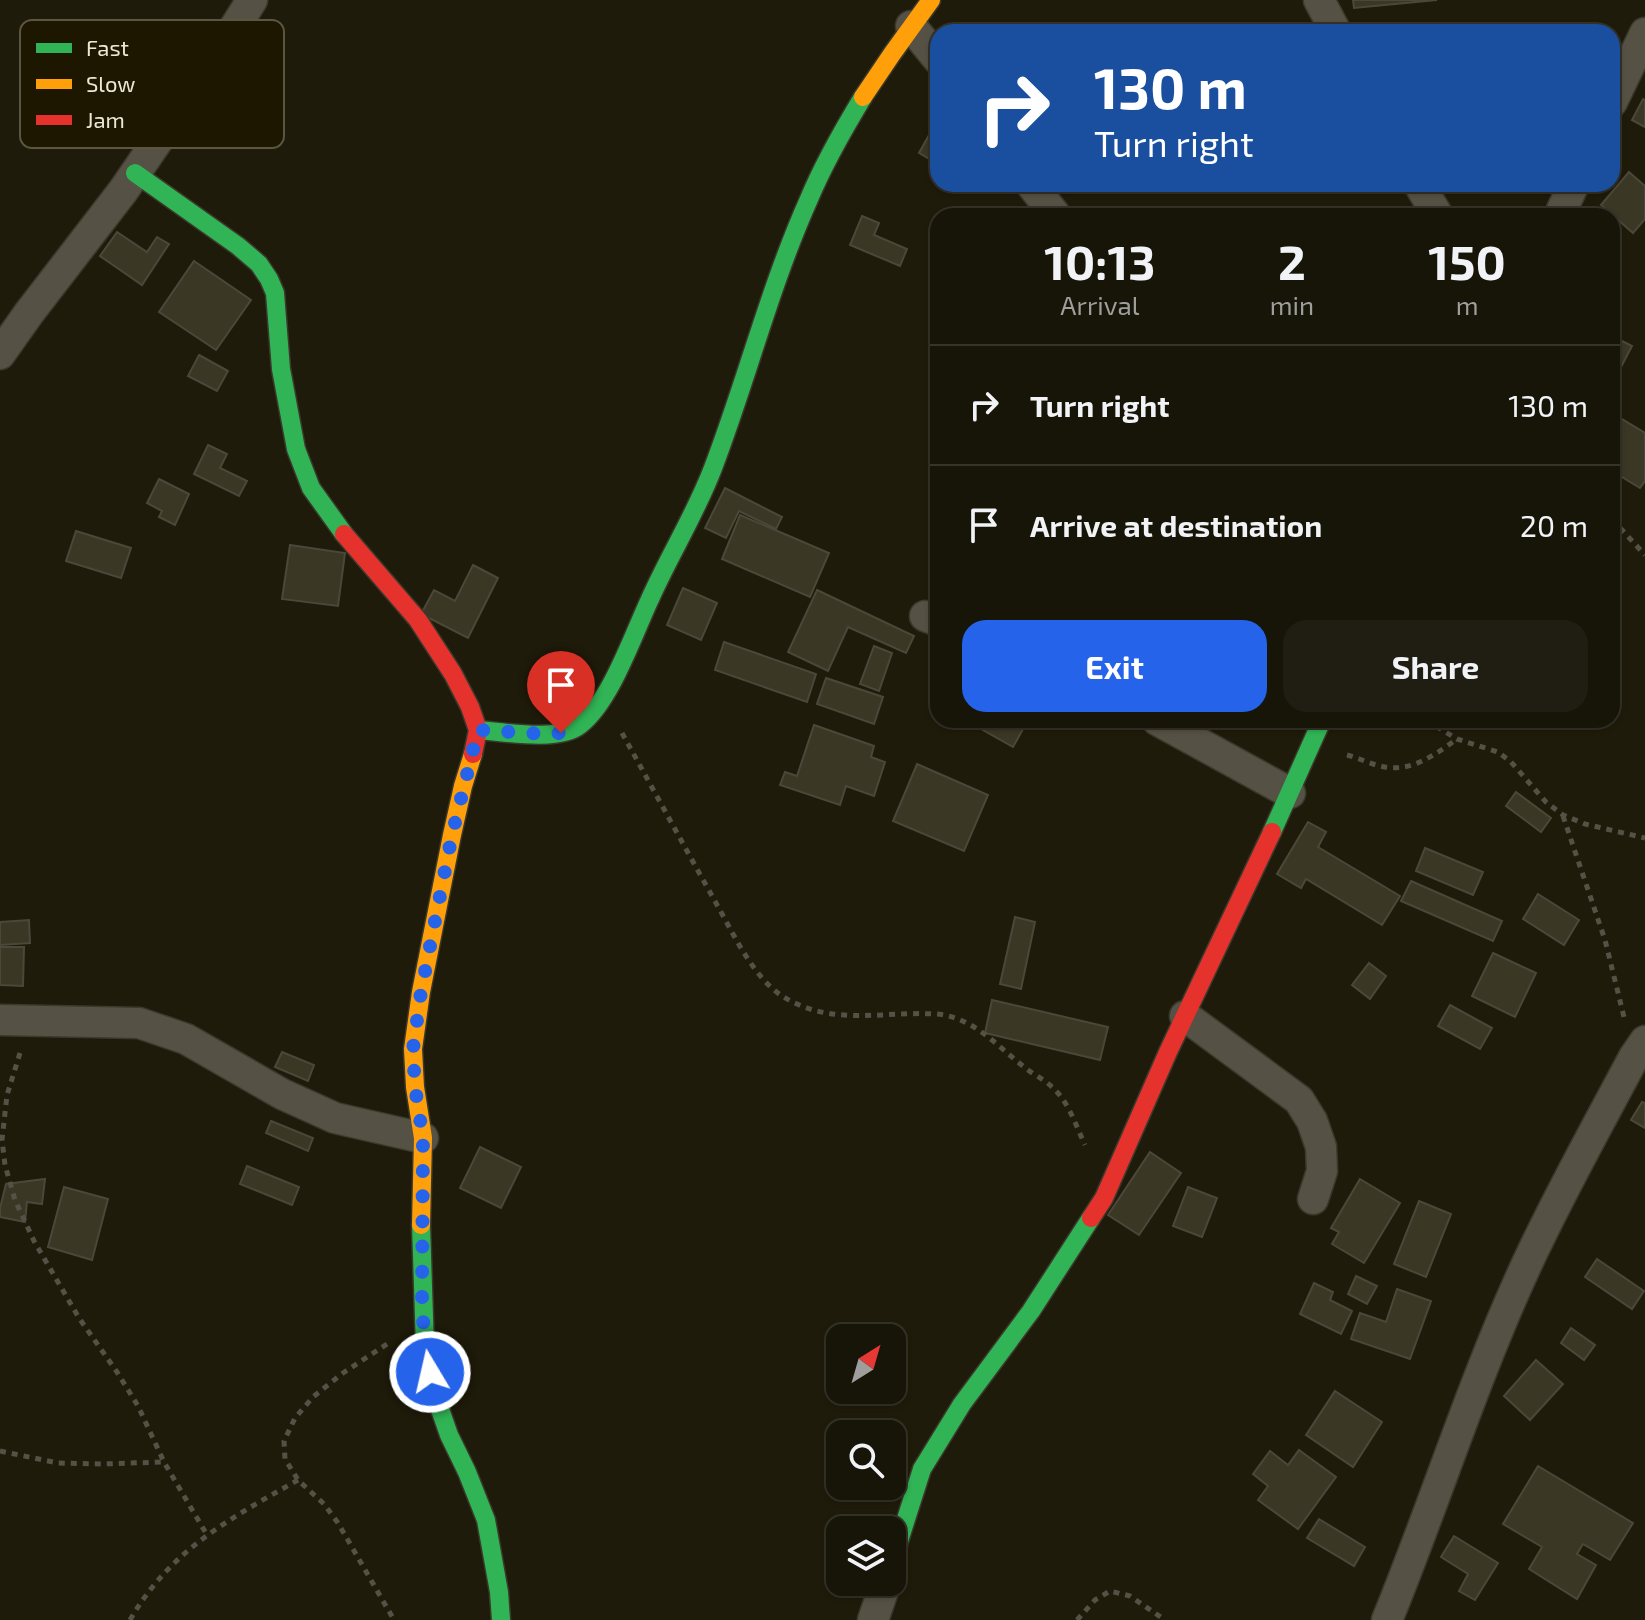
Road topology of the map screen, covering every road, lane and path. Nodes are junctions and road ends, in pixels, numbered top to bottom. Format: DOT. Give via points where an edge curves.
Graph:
graph roads {
  1 [pos="252,0"];
  2 [pos="1319,0"];
  3 [pos="922,9"];
  4 [pos="239,20"];
  5 [pos="1332,24"];
  6 [pos="1645,33"];
  7 [pos="930,34"];
  8 [pos="1620,85"];
  9 [pos="152,148"];
  10 [pos="135,173"];
  11 [pos="1037,192"];
  12 [pos="1050,208"];
  13 [pos="0,354"];
  14 [pos="1620,528"];
  15 [pos="1645,555"];
  16 [pos="602,697"];
  17 [pos="1172,728"];
  18 [pos="1318,728"];
  19 [pos="1439,728"];
  20 [pos="478,730"];
  21 [pos="1457,739"];
  22 [pos="1311,745"];
  23 [pos="1290,793"];
  24 [pos="1563,815"];
  25 [pos="1645,838"];
  26 [pos="1185,1016"];
  27 [pos="14,1021"];
  28 [pos="1640,1049"];
  29 [pos="423,1138"];
  30 [pos="1104,1198"];
  31 [pos="1313,1199"];
  32 [pos="423,1325"];
  33 [pos="0,1451"];
  34 [pos="164,1462"];
  35 [pos="298,1480"];
  36 [pos="906,1519"];
  37 [pos="207,1535"];
  38 [pos="881,1596"];
  39 [pos="130,1620"];
  40 [pos="394,1620"];
  41 [pos="501,1620"];
  42 [pos="873,1620"];
  43 [pos="1077,1620"];
  44 [pos="1165,1620"];
  45 [pos="1387,1620"];
  1 -- 4 [label="street"];
  2 -- 5 [label="street"];
  3 -- 7 [label="street"];
  3 -- 16 [label="street" via="819,174 699,504"];
  6 -- 8 [label="street"];
  9 -- 10 [label="street"];
  10 -- 13 [label="street"];
  10 -- 20 [label="street" via="238,246 269,279 296,449 311,488 335,524 418,620 453,674"];
  11 -- 12 [label="street"];
  14 -- 15 [label="path"];
  16 -- 20 [label="street" via="576,729 561,733"];
  16 -- 30 [label="path" via="757,972 779,994 837,1016 938,1014 989,1036 1053,1088 1067,1106"];
  17 -- 23 [label="street"];
  18 -- 22 [label="street"];
  19 -- 21 [label="path"];
  20 -- 29 [label="street" via="452,835 415,1034 415,1087"];
  21 -- 22 [label="path" via="1429,759 1386,768"];
  21 -- 24 [label="path" via="1498,752"];
  22 -- 23 [label="street"];
  23 -- 26 [label="street"];
  24 -- 25 [label="path"];
  24 -- 28 [label="path"];
  26 -- 30 [label="street"];
  26 -- 31 [label="street" via="1299,1100 1321,1147 1322,1171"];
  27 -- 29 [label="street" via="139,1023 186,1039 335,1118"];
  27 -- 34 [label="path" via="2,1140 15,1200 79,1318 138,1406"];
  28 -- 45 [label="street" via="1525,1269"];
  29 -- 32 [label="street"];
  30 -- 36 [label="street" via="1031,1311 962,1404 922,1469"];
  32 -- 35 [label="path" via="343,1373 295,1418 284,1450"];
  32 -- 41 [label="street" via="434,1392 486,1520"];
  33 -- 34 [label="path" via="58,1463"];
  34 -- 37 [label="path"];
  35 -- 37 [label="path"];
  35 -- 40 [label="path" via="338,1523"];
  37 -- 39 [label="path" via="158,1581"];
  38 -- 42 [label="street"];
  43 -- 44 [label="path" via="1110,1591 1130,1596"];
}
